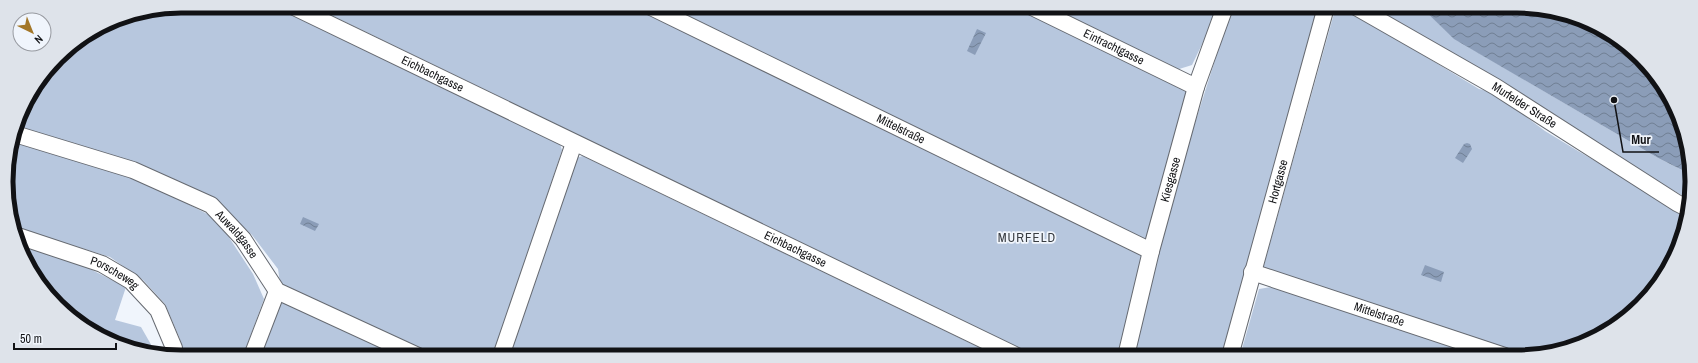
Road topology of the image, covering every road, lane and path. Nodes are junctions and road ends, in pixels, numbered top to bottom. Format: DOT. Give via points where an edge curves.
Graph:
graph roads {
  1 [pos="306,13"];
  2 [pos="664,13"];
  3 [pos="1044,13"];
  4 [pos="1223,13"];
  5 [pos="1324,13"];
  6 [pos="1366,13"];
  7 [pos="1196,87"];
  8 [pos="20,135"];
  9 [pos="574,143"];
  10 [pos="1683,206"];
  11 [pos="23,239"];
  12 [pos="1151,251"];
  13 [pos="1252,272"];
  14 [pos="277,291"];
  15 [pos="174,350"];
  16 [pos="254,350"];
  17 [pos="405,350"];
  18 [pos="503,350"];
  19 [pos="1005,350"];
  20 [pos="1127,350"];
  21 [pos="1232,350"];
  22 [pos="1488,350"];
  1 -- 9 [label="street, Eichbachgasse"];
  2 -- 12 [label="street, Mittelstraße"];
  3 -- 7 [label="street, Eintrachtgasse"];
  4 -- 7 [label="street, Kiesgasse"];
  5 -- 13 [label="street, Hortgasse"];
  6 -- 10 [label="street, Murfelder Straße" via="1496,88"];
  7 -- 12 [label="street, Kiesgasse"];
  8 -- 14 [label="street, Auwaldgasse" via="133,170 212,205 243,239"];
  9 -- 18 [label="street"];
  9 -- 19 [label="street, Eichbachgasse"];
  11 -- 15 [label="street, Porscheweg" via="102,264 131,281 158,310"];
  12 -- 20 [label="street, Kiesgasse"];
  13 -- 21 [label="street, Hortgasse"];
  13 -- 22 [label="street, Mittelstraße"];
  14 -- 16 [label="street"];
  14 -- 17 [label="street"];
}
